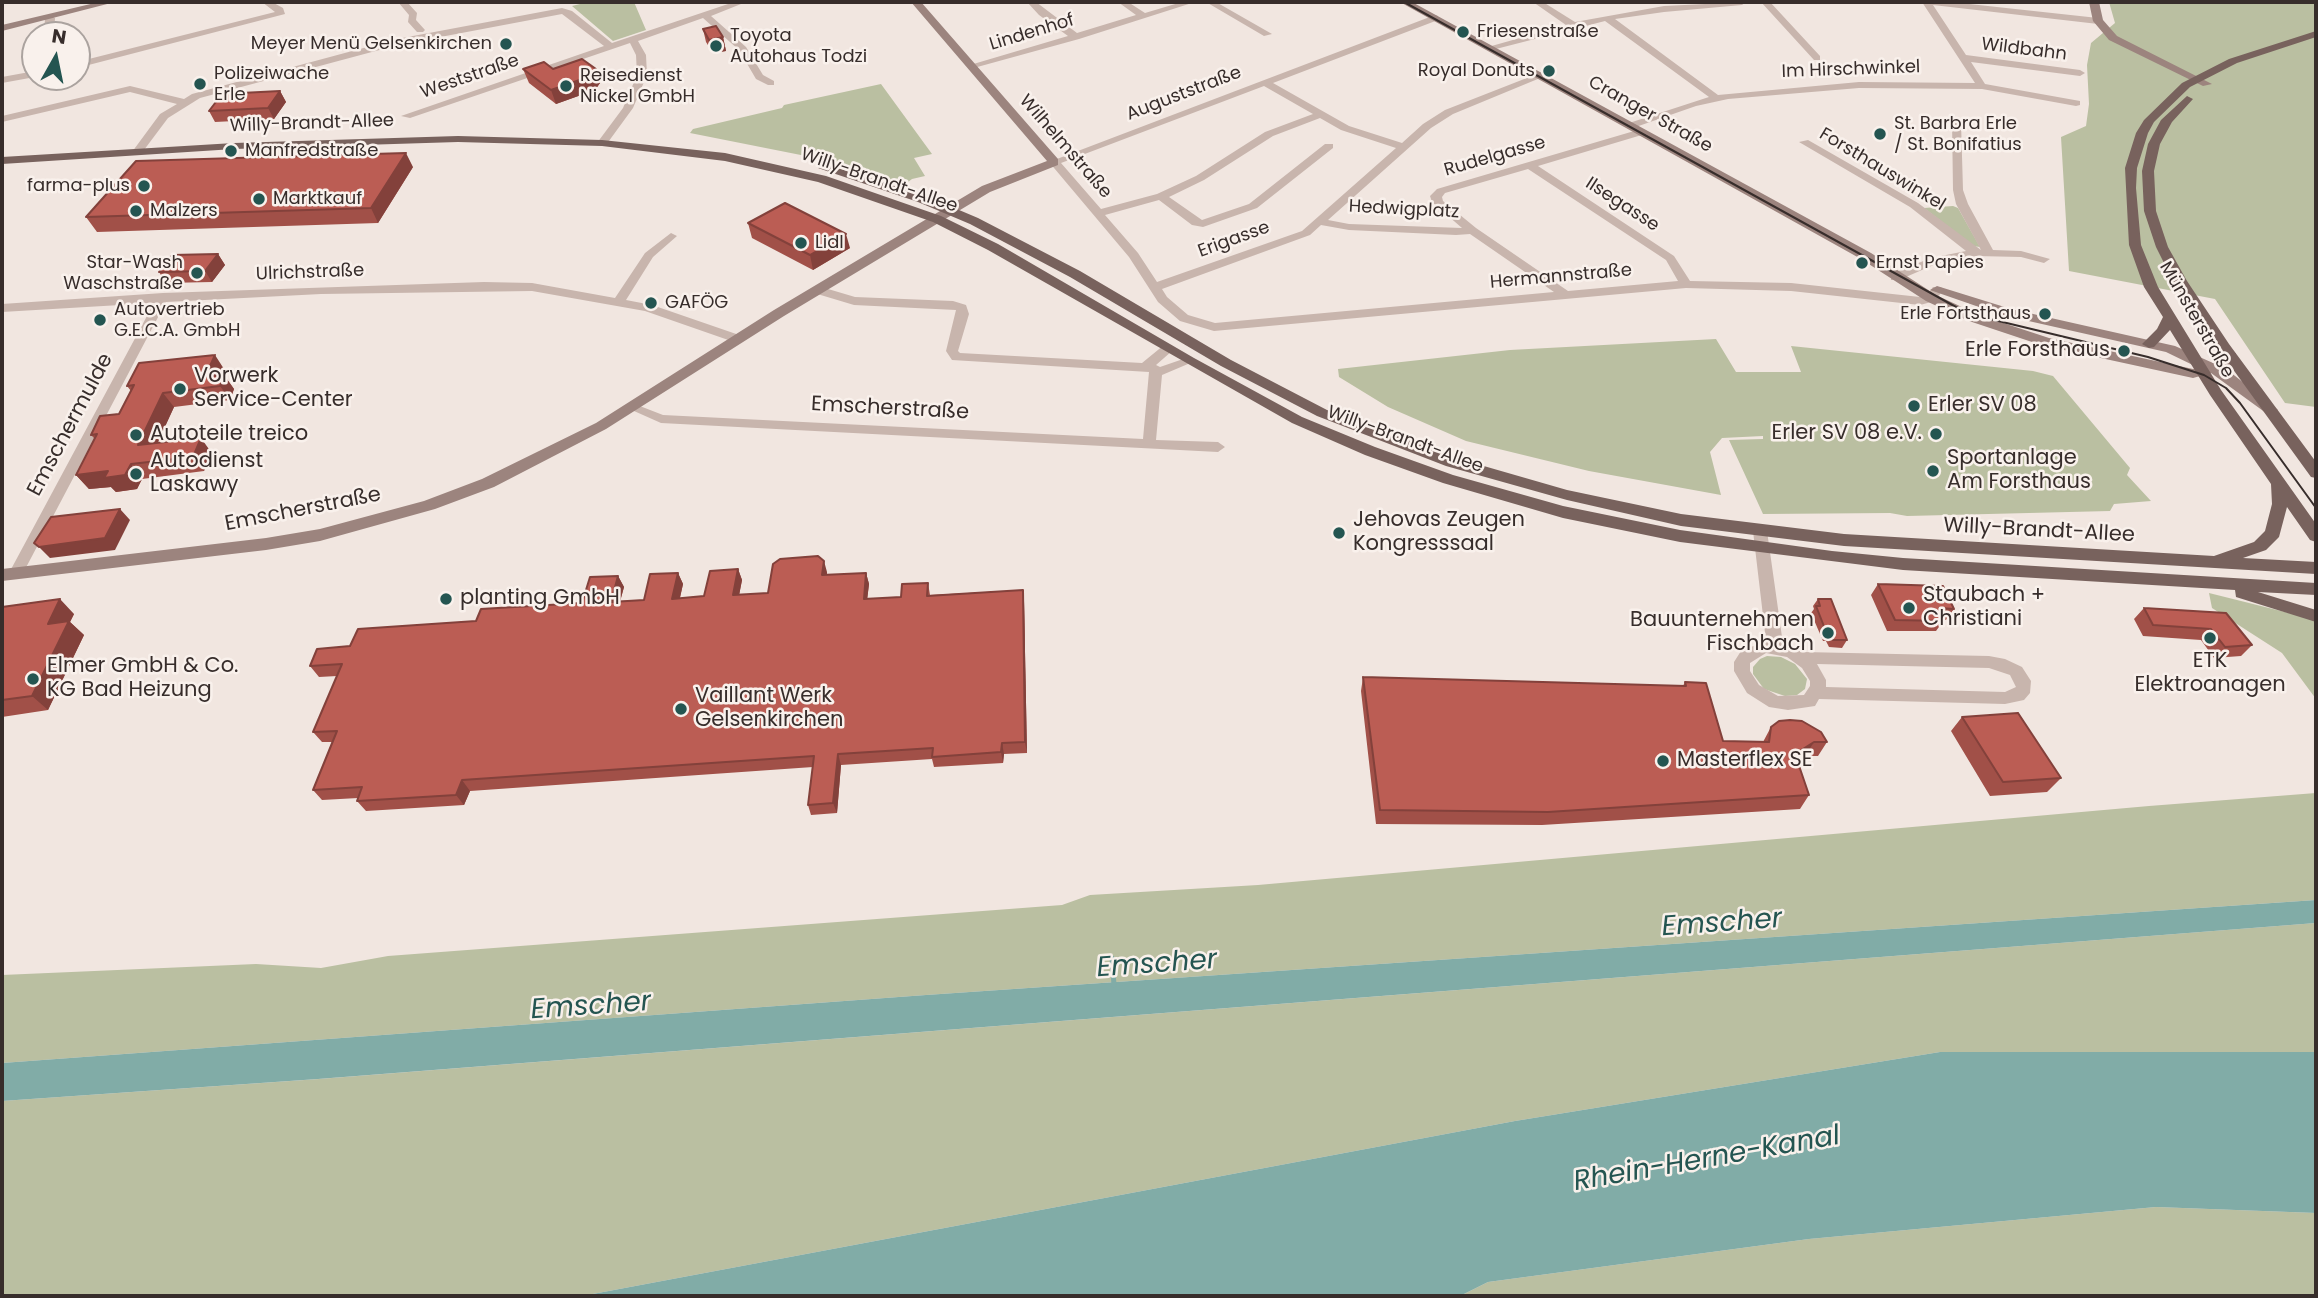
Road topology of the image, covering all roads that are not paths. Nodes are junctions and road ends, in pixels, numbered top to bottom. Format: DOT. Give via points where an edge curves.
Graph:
graph roads {
  1 [pos="110,2"];
  2 [pos="267,2"];
  3 [pos="402,2"];
  4 [pos="743,2"];
  5 [pos="916,2"];
  6 [pos="1031,2"];
  7 [pos="1122,2"];
  8 [pos="1210,2"];
  9 [pos="1405,2"];
  10 [pos="1537,2"];
  11 [pos="1742,2"];
  12 [pos="1765,2"];
  13 [pos="1928,2"];
  14 [pos="2094,2"];
  15 [pos="1182,3"];
  16 [pos="557,5"];
  17 [pos="704,15"];
  18 [pos="1143,16"];
  19 [pos="50,18"];
  20 [pos="1435,18"];
  21 [pos="1607,18"];
  22 [pos="50,21"];
  23 [pos="2098,21"];
  24 [pos="1573,25"];
  25 [pos="2,28"];
  26 [pos="420,30"];
  27 [pos="1267,34"];
  28 [pos="1076,37"];
  29 [pos="2316,37"];
  30 [pos="632,39"];
  31 [pos="610,46"];
  32 [pos="1491,49"];
  33 [pos="1817,58"];
  34 [pos="1964,58"];
  35 [pos="91,61"];
  36 [pos="973,67"];
  37 [pos="2080,73"];
  38 [pos="1540,76"];
  39 [pos="21,77"];
  40 [pos="2,80"];
  41 [pos="2201,81"];
  42 [pos="1264,82"];
  43 [pos="771,83"];
  44 [pos="1982,86"];
  45 [pos="1717,99"];
  46 [pos="182,102"];
  47 [pos="2076,103"];
  48 [pos="1319,115"];
  49 [pos="406,116"];
  50 [pos="2,120"];
  51 [pos="1956,122"];
  52 [pos="1635,129"];
  53 [pos="606,138"];
  54 [pos="1804,142"];
  55 [pos="1329,146"];
  56 [pos="141,147"];
  57 [pos="1405,147"];
  58 [pos="2,153"];
  59 [pos="2,161"];
  60 [pos="1054,162"];
  61 [pos="1529,165"];
  62 [pos="1161,196"];
  63 [pos="1099,213"];
  64 [pos="944,215"];
  65 [pos="1321,222"];
  66 [pos="1472,230"];
  67 [pos="671,236"];
  68 [pos="1982,252"];
  69 [pos="2044,259"];
  70 [pos="1899,274"];
  71 [pos="1686,284"];
  72 [pos="1156,287"];
  73 [pos="818,290"];
  74 [pos="1564,294"];
  75 [pos="1934,294"];
  76 [pos="163,297"];
  77 [pos="619,301"];
  78 [pos="2,308"];
  79 [pos="1184,318"];
  80 [pos="2169,318"];
  81 [pos="738,339"];
  82 [pos="2149,344"];
  83 [pos="1168,348"];
  84 [pos="2231,356"];
  85 [pos="2193,359"];
  86 [pos="1189,361"];
  87 [pos="1152,370"];
  88 [pos="2171,370"];
  89 [pos="2208,370"];
  90 [pos="2215,392"];
  91 [pos="632,407"];
  92 [pos="2271,410"];
  93 [pos="1149,444"];
  94 [pos="1218,447"];
  95 [pos="2316,473"];
  96 [pos="2279,482"];
  97 [pos="2316,536"];
  98 [pos="1760,540"];
  99 [pos="2207,562"];
  100 [pos="2316,568"];
  101 [pos="9,574"];
  102 [pos="2216,584"];
  103 [pos="2316,589"];
  104 [pos="2316,617"];
  105 [pos="1775,647"];
  106 [pos="1802,658"];
  107 [pos="1817,692"];
  1 -- 19 [label="street"];
  2 -- 35 [label="street" via="280,14"];
  3 -- 26 [label="street"];
  4 -- 17 [label="street, Weststraße"];
  5 -- 36 [label="street, Wilhelmstraße"];
  6 -- 28 [label="street"];
  7 -- 18 [label="street"];
  8 -- 27 [label="street"];
  9 -- 20 [label="street, Cranger Straße"];
  10 -- 24 [label="street"];
  11 -- 21 [label="street"];
  12 -- 33 [label="street"];
  13 -- 23 [label="street"];
  13 -- 34 [label="street"];
  14 -- 23 [label="street"];
  15 -- 18 [label="street, Lindenhof"];
  16 -- 31 [label="street"];
  16 -- 46 [label="street" via="214,89"];
  17 -- 30 [label="street, Weststraße"];
  17 -- 43 [label="street" via="731,36 759,77"];
  18 -- 28 [label="street, Lindenhof"];
  19 -- 22 [label="street"];
  19 -- 25 [label="street"];
  20 -- 32 [label="street, Cranger Straße"];
  20 -- 42 [label="street, Auguststraße"];
  21 -- 24 [label="street"];
  21 -- 45 [label="street"];
  23 -- 41 [label="street" via="2113,38 2137,52"];
  24 -- 32 [label="street"];
  28 -- 36 [label="street, Lindenhof"];
  29 -- 41 [label="main road, Münsterstraße"];
  30 -- 31 [label="street, Weststraße"];
  30 -- 53 [label="street" via="641,55 642,75 628,108"];
  31 -- 49 [label="street, Weststraße"];
  32 -- 38 [label="street, Cranger Straße"];
  34 -- 37 [label="street, Wildbahn"];
  34 -- 44 [label="street"];
  36 -- 60 [label="street, Wilhelmstraße"];
  38 -- 52 [label="street, Cranger Straße"];
  38 -- 57 [label="street, Hedwigplatz" via="1449,113"];
  39 -- 40 [label="street"];
  41 -- 80 [label="main road, Münsterstraße" via="2150,120 2131,168 2135,245"];
  41 -- 84 [label="main road, Münsterstraße" via="2167,120 2152,154 2147,192 2162,247"];
  42 -- 48 [label="street"];
  42 -- 60 [label="street, Auguststraße"];
  44 -- 45 [label="street, Im Hirschwinkel" via="1859,85"];
  44 -- 47 [label="street, Im Hirschwinkel"];
  45 -- 52 [label="street, Im Hirschwinkel" via="1693,104"];
  46 -- 50 [label="street" via="130,89"];
  46 -- 56 [label="street" via="164,116"];
  48 -- 57 [label="street"];
  48 -- 62 [label="street" via="1269,134 1200,178"];
  51 -- 68 [label="street, Forsthauswinkel" via="1958,190"];
  52 -- 61 [label="street, Rudelgasse"];
  52 -- 70 [label="street, Cranger Straße"];
  53 -- 56 [label="main road, Willy-Brandt-Allee"];
  53 -- 64 [label="main road, Willy-Brandt-Allee" via="703,144 801,162 861,178"];
  54 -- 68 [label="street, Forsthauswinkel" via="1914,205"];
  55 -- 62 [label="street" via="1252,206 1203,224"];
  56 -- 58 [label="main road, Willy-Brandt-Allee"];
  56 -- 59 [label="main road, Willy-Brandt-Allee"];
  57 -- 65 [label="street, Hedwigplatz"];
  60 -- 63 [label="street, Wilhelmstraße"];
  60 -- 64 [label="street, Auguststraße" via="1009,177"];
  61 -- 66 [label="street, Rudelgasse" via="1436,196"];
  61 -- 71 [label="street, Ilsegasse" via="1670,258"];
  62 -- 63 [label="street"];
  63 -- 72 [label="street, Wilhelmstraße"];
  64 -- 73 [label="street, Emscherstraße"];
  64 -- 83 [label="main road, Willy-Brandt-Allee"];
  64 -- 98 [label="main road, Willy-Brandt-Allee" via="1041,256 1322,413 1451,462 1567,495"];
  65 -- 66 [label="street, Hedwigplatz" via="1349,227"];
  65 -- 72 [label="street, Erigasse" via="1306,233"];
  66 -- 74 [label="street, Rudelgasse"];
  67 -- 77 [label="street" via="649,255"];
  68 -- 69 [label="street"];
  68 -- 70 [label="street" via="1935,260"];
  70 -- 75 [label="street, Cranger Straße"];
  71 -- 74 [label="street, Hermannstraße"];
  71 -- 75 [label="street, Hermannstraße" via="1791,287 1920,301"];
  72 -- 79 [label="street, Wilhelmstraße" via="1162,299"];
  73 -- 81 [label="street, Emscherstraße"];
  73 -- 87 [label="street" via="854,301 962,308 952,352 956,357"];
  74 -- 79 [label="street, Hermannstraße" via="1214,327"];
  75 -- 82 [label="street, Cranger Straße"];
  75 -- 88 [label="street, Cranger Straße" via="1989,324"];
  76 -- 77 [label="street, Ulrichstraße" via="484,286 533,287"];
  76 -- 78 [label="street, Ulrichstraße"];
  76 -- 101 [label="street, Emschermulde"];
  77 -- 81 [label="street, Ulrichstraße"];
  80 -- 82 [label="main road"];
  80 -- 85 [label="main road, Münsterstraße"];
  81 -- 91 [label="street, Emscherstraße"];
  82 -- 85 [label="street, Cranger Straße"];
  83 -- 86 [label="main road, Willy-Brandt-Allee"];
  83 -- 87 [label="street"];
  84 -- 89 [label="street"];
  84 -- 92 [label="main road, Münsterstraße"];
  85 -- 89 [label="main road, Münsterstraße"];
  86 -- 87 [label="street"];
  86 -- 98 [label="main road, Willy-Brandt-Allee" via="1297,419 1370,452 1448,479 1563,512 1680,536"];
  87 -- 93 [label="street"];
  88 -- 89 [label="street, Cranger Straße" via="2193,374"];
  88 -- 90 [label="street" via="2199,380"];
  89 -- 90 [label="main road, Münsterstraße"];
  89 -- 92 [label="street" via="2232,379"];
  90 -- 96 [label="main road, Münsterstraße"];
  91 -- 93 [label="street, Emscherstraße" via="661,419"];
  91 -- 101 [label="street, Emscherstraße" via="488,483 358,526 267,544"];
  92 -- 95 [label="main road, Münsterstraße"];
  93 -- 94 [label="street, Emscherstraße"];
  96 -- 97 [label="main road, Münsterstraße"];
  96 -- 99 [label="main road" via="2280,504 2273,533 2260,546"];
  98 -- 99 [label="main road, Willy-Brandt-Allee"];
  98 -- 102 [label="main road, Willy-Brandt-Allee" via="1903,564"];
  98 -- 105 [label="street"];
  99 -- 100 [label="main road, Willy-Brandt-Allee"];
  102 -- 103 [label="main road, Willy-Brandt-Allee"];
  102 -- 104 [label="main road"];
  105 -- 106 [label="street"];
  105 -- 107 [label="street" via="1746,654 1742,671 1753,689 1788,704 1808,701"];
  106 -- 107 [label="street" via="1818,680"];
  106 -- 107 [label="street" via="1989,662 2005,665 2024,681 2018,695 2005,698"];
}
